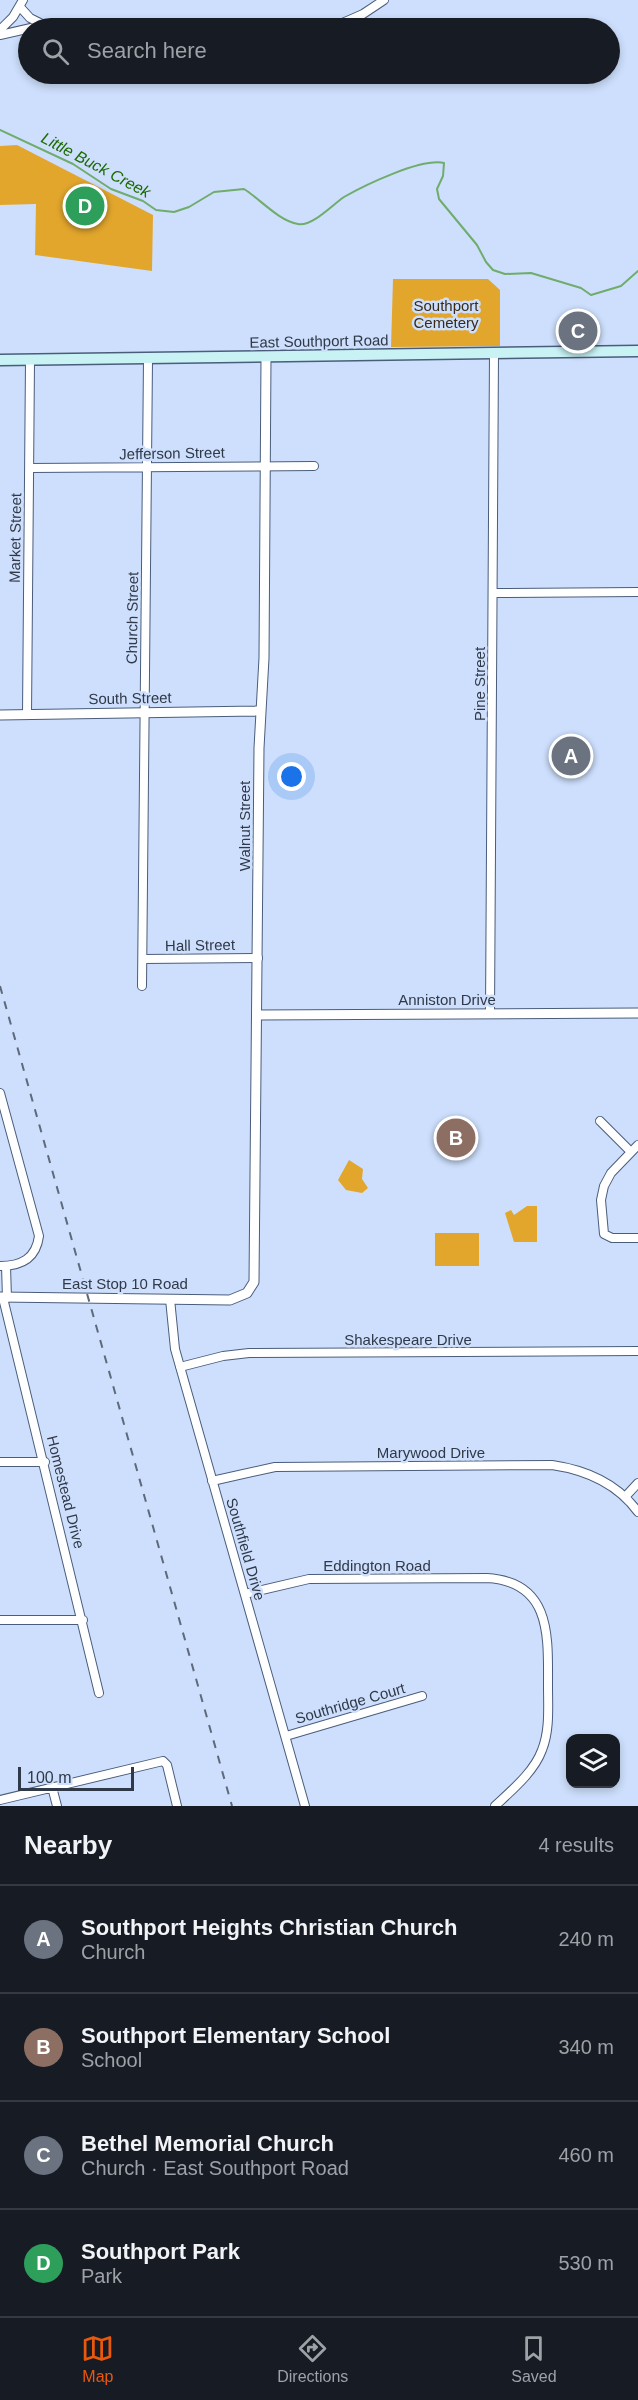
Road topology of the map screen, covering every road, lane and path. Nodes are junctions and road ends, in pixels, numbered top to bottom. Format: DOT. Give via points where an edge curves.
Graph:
graph roads {
  1 [pos="384,0"];
  2 [pos="22,4"];
  3 [pos="30,18"];
  4 [pos="354,18"];
  5 [pos="0,30"];
  6 [pos="18,31"];
  7 [pos="0,35"];
  8 [pos="638,351"];
  9 [pos="494,353"];
  10 [pos="267,357"];
  11 [pos="148,359"];
  12 [pos="0,360"];
  13 [pos="30,361"];
  14 [pos="266,465"];
  15 [pos="315,466"];
  16 [pos="147,467"];
  17 [pos="30,468"];
  18 [pos="638,592"];
  19 [pos="493,593"];
  20 [pos="260,711"];
  21 [pos="145,713"];
  22 [pos="0,715"];
  23 [pos="27,715"];
  24 [pos="258,958"];
  25 [pos="142,959"];
  26 [pos="142,986"];
  27 [pos="638,1013"];
  28 [pos="490,1014"];
  29 [pos="257,1015"];
  30 [pos="0,1093"];
  31 [pos="1,1104"];
  32 [pos="600,1121"];
  33 [pos="638,1145"];
  34 [pos="631,1152"];
  35 [pos="638,1238"];
  36 [pos="3,1266"];
  37 [pos="247,1293"];
  38 [pos="3,1298"];
  39 [pos="170,1299"];
  40 [pos="638,1351"];
  41 [pos="180,1367"];
  42 [pos="0,1462"];
  43 [pos="45,1462"];
  44 [pos="212,1481"];
  45 [pos="638,1483"];
  46 [pos="625,1497"];
  47 [pos="638,1512"];
  48 [pos="245,1594"];
  49 [pos="0,1620"];
  50 [pos="83,1620"];
  51 [pos="99,1693"];
  52 [pos="422,1696"];
  53 [pos="286,1736"];
  54 [pos="52,1787"];
  55 [pos="0,1800"];
  56 [pos="57,1806"];
  57 [pos="177,1806"];
  58 [pos="305,1806"];
  59 [pos="495,1806"];
  1 -- 4 [label="street"];
  2 -- 3 [label="street"];
  2 -- 5 [label="street"];
  6 -- 7 [label="street"];
  8 -- 9 [label="main road, East Southport Road"];
  9 -- 10 [label="main road, East Southport Road"];
  9 -- 19 [label="street, Pine Street"];
  10 -- 11 [label="main road, East Southport Road"];
  10 -- 14 [label="street, Walnut Street"];
  11 -- 13 [label="main road, East Southport Road"];
  11 -- 16 [label="street, Church Street"];
  12 -- 13 [label="main road, East Southport Road"];
  13 -- 17 [label="street, Market Street"];
  14 -- 15 [label="street, Jefferson Street"];
  14 -- 16 [label="street, Jefferson Street"];
  14 -- 20 [label="street, Walnut Street"];
  16 -- 17 [label="street, Jefferson Street"];
  16 -- 21 [label="street, Church Street"];
  17 -- 23 [label="street, Market Street"];
  18 -- 19 [label="street"];
  19 -- 28 [label="street, Pine Street"];
  20 -- 21 [label="street, South Street"];
  20 -- 24 [label="street, Walnut Street"];
  21 -- 23 [label="street, South Street"];
  21 -- 25 [label="street, Church Street"];
  22 -- 23 [label="street, South Street"];
  24 -- 25 [label="street, Hall Street"];
  24 -- 29 [label="street, Walnut Street"];
  25 -- 26 [label="street, Church Street"];
  27 -- 28 [label="street, Anniston Drive"];
  28 -- 29 [label="street, Anniston Drive"];
  29 -- 37 [label="street, Walnut Street" via="255,1277"];
  30 -- 31 [label="street"];
  31 -- 36 [label="street" via="39,1236 36,1251 27,1260"];
  32 -- 34 [label="street"];
  33 -- 34 [label="street"];
  34 -- 35 [label="street" via="604,1186 602,1228 612,1238"];
  36 -- 38 [label="street, Homestead Drive"];
  37 -- 39 [label="street, East Stop 10 Road" via="230,1300"];
  38 -- 39 [label="street, East Stop 10 Road"];
  38 -- 43 [label="street, Homestead Drive"];
  39 -- 41 [label="street, Southfield Drive" via="171,1332"];
  40 -- 41 [label="street, Shakespeare Drive" via="249,1353"];
  41 -- 44 [label="street, Southfield Drive"];
  42 -- 43 [label="street"];
  43 -- 50 [label="street, Homestead Drive"];
  44 -- 46 [label="street, Marywood Drive" via="275,1467 552,1465 593,1476"];
  44 -- 48 [label="street, Southfield Drive"];
  45 -- 46 [label="street"];
  46 -- 47 [label="street, Marywood Drive"];
  48 -- 53 [label="street, Southfield Drive"];
  48 -- 59 [label="street, Eddington Road" via="309,1579 487,1578 511,1583 534,1600 547,1627 548,1724 534,1766"];
  49 -- 50 [label="street"];
  50 -- 51 [label="street, Homestead Drive"];
  52 -- 53 [label="street, Southridge Court"];
  53 -- 58 [label="street, Southfield Drive"];
  54 -- 55 [label="street"];
  54 -- 56 [label="street"];
  54 -- 57 [label="street" via="164,1762"];
}
